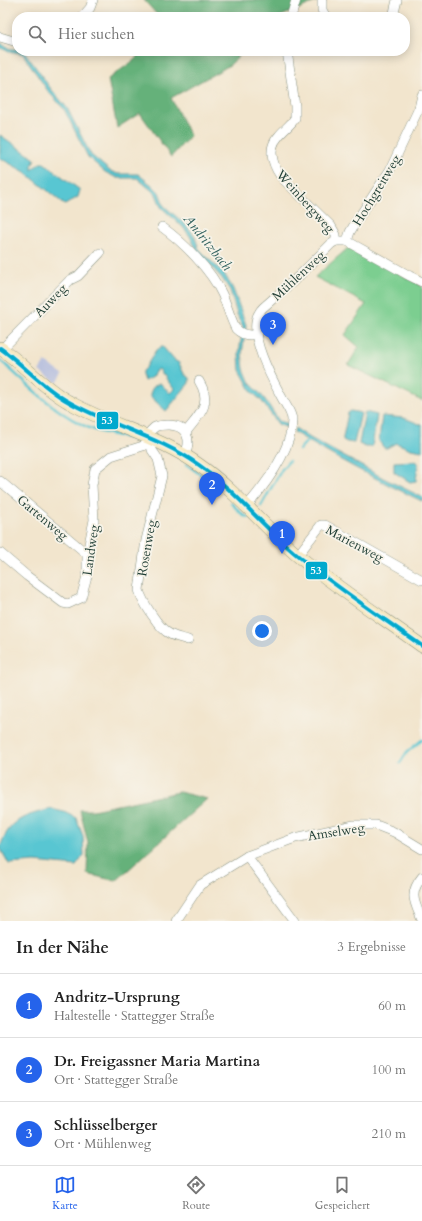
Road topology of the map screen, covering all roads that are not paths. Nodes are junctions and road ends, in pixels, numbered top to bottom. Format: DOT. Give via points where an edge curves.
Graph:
graph roads {
  1 [pos="93,0"];
  2 [pos="296,0"];
  3 [pos="322,0"];
  4 [pos="397,0"];
  5 [pos="86,12"];
  6 [pos="292,12"];
  7 [pos="323,12"];
  8 [pos="394,12"];
  9 [pos="0,37"];
  10 [pos="12,41"];
  11 [pos="288,56"];
  12 [pos="422,95"];
  13 [pos="162,227"];
  14 [pos="336,241"];
  15 [pos="348,241"];
  16 [pos="100,253"];
  17 [pos="422,282"];
  18 [pos="257,334"];
  19 [pos="1,349"];
  20 [pos="199,381"];
  21 [pos="186,432"];
  22 [pos="148,436"];
  23 [pos="185,455"];
  24 [pos="0,480"];
  25 [pos="247,506"];
  26 [pos="0,553"];
  27 [pos="87,554"];
  28 [pos="298,555"];
  29 [pos="422,580"];
  30 [pos="188,640"];
  31 [pos="422,645"];
  32 [pos="422,849"];
  33 [pos="248,856"];
  34 [pos="422,877"];
  35 [pos="422,920"];
  36 [pos="176,921"];
  37 [pos="295,921"];
  1 -- 5 [label="street"];
  2 -- 6 [label="street"];
  3 -- 7 [label="street"];
  4 -- 8 [label="street"];
  9 -- 10 [label="street"];
  11 -- 14 [label="street, Weinbergweg" via="295,118 274,142 273,162 284,180 331,226 336,234"];
  12 -- 15 [label="street, Hochgreitweg" via="419,108 390,170 354,226"];
  13 -- 18 [label="street" via="183,243 211,275 223,295 233,325 243,334"];
  14 -- 15 [label="street"];
  14 -- 18 [label="street, Mühlenweg" via="261,310 257,318"];
  15 -- 17 [label="street"];
  16 -- 19 [label="street, Auweg"];
  18 -- 25 [label="street, Mühlenweg" via="268,368 292,418 286,447 261,489"];
  19 -- 22 [label="main road" via="68,402"];
  20 -- 21 [label="street" via="205,391 206,400 204,407"];
  21 -- 22 [label="street, Landweg" via="172,425 161,425 155,427"];
  21 -- 23 [label="street" via="188,439"];
  22 -- 23 [label="main road"];
  22 -- 27 [label="street, Landweg" via="146,445 111,456 95,469 92,485 94,520"];
  22 -- 30 [label="street, Rosenweg" via="162,476 146,540 139,590 163,629 169,634"];
  23 -- 25 [label="main road" via="222,482"];
  24 -- 27 [label="street, Gartenweg"];
  25 -- 28 [label="main road"];
  26 -- 27 [label="street, Landweg" via="27,576 68,604 81,598"];
  28 -- 29 [label="street, Marienweg" via="321,525 325,525"];
  28 -- 31 [label="main road"];
  32 -- 33 [label="street, Amselweg" via="394,832 365,824 295,838"];
  33 -- 36 [label="street, Amselweg" via="200,885"];
  33 -- 37 [label="street"];
  34 -- 35 [label="street" via="413,898"];
}
